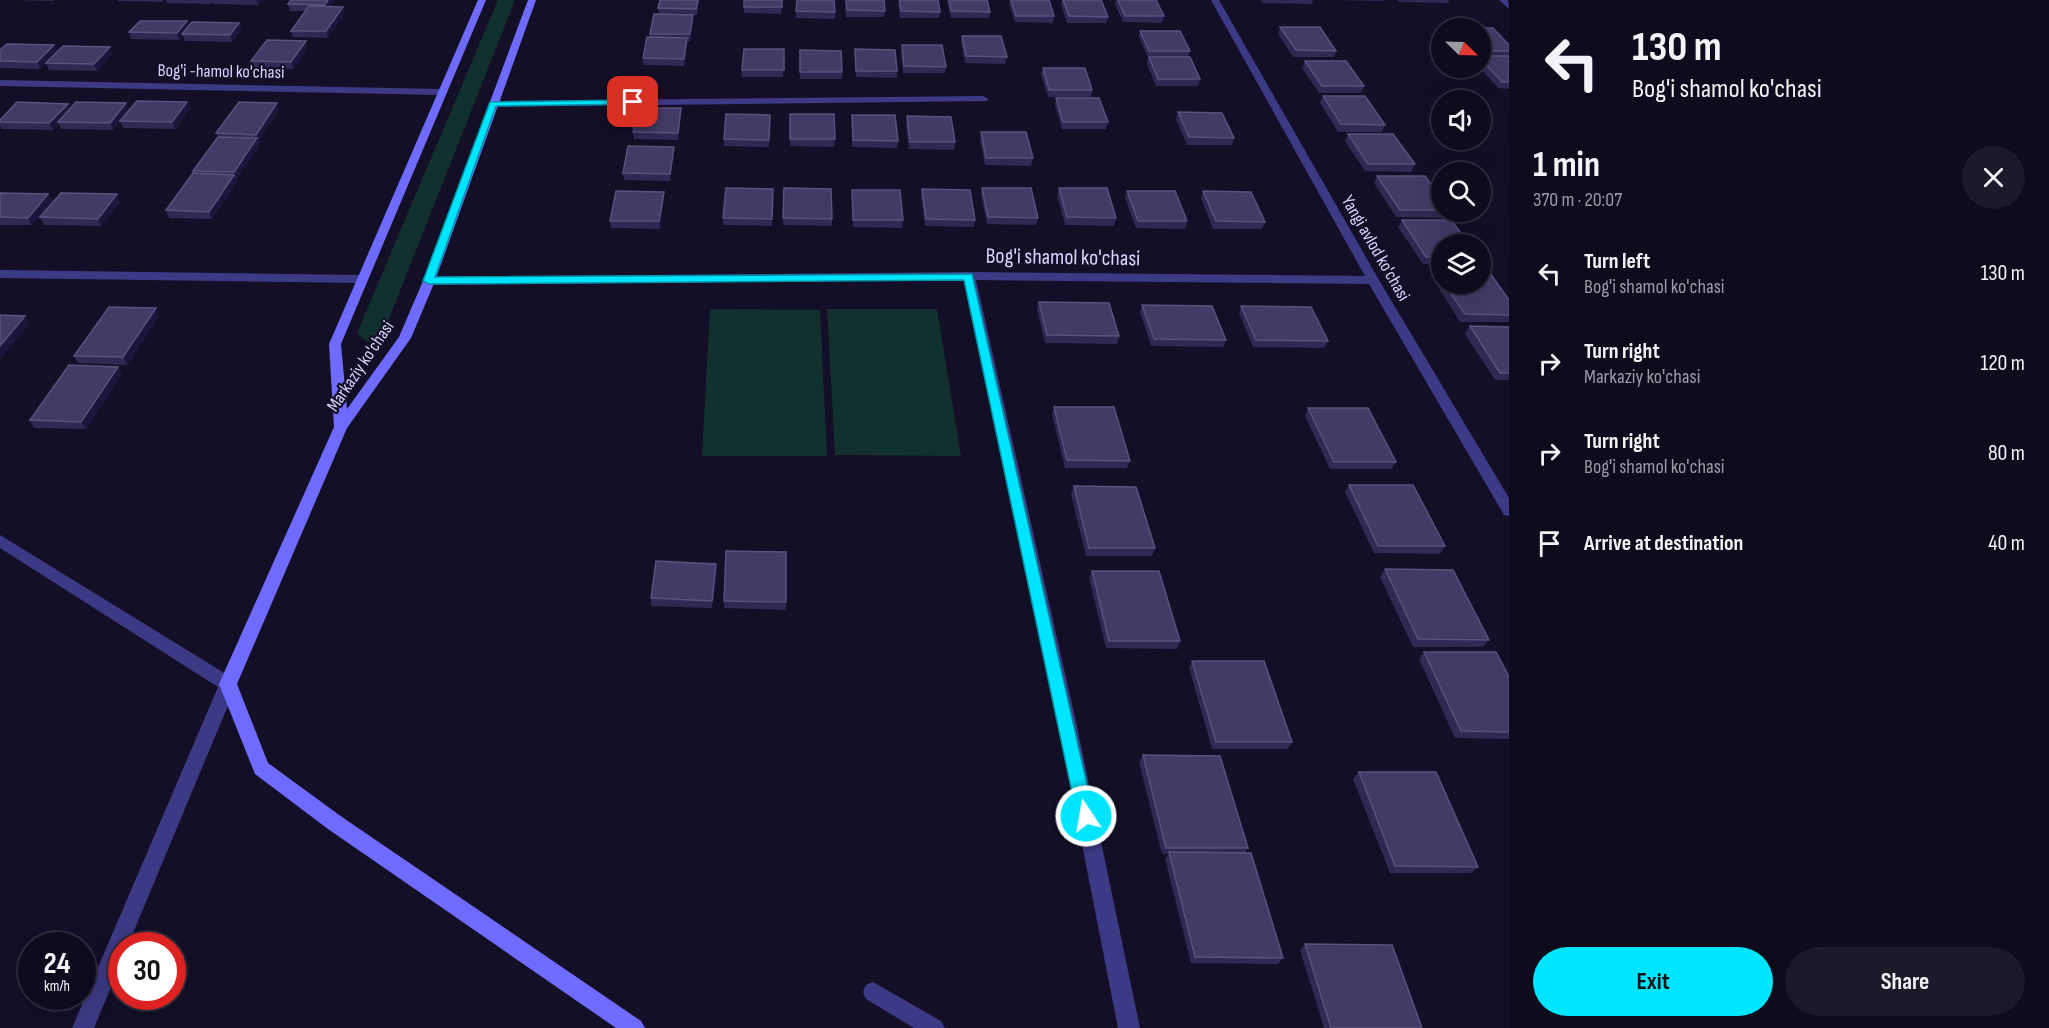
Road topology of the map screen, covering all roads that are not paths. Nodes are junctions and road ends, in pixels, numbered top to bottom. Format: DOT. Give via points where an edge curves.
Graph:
graph roads {
  1 [pos="482,0"];
  2 [pos="532,0"];
  3 [pos="1215,0"];
  4 [pos="1503,0"];
  5 [pos="1509,6"];
  6 [pos="0,84"];
  7 [pos="441,92"];
  8 [pos="983,99"];
  9 [pos="493,104"];
  10 [pos="0,274"];
  11 [pos="969,276"];
  12 [pos="363,279"];
  13 [pos="1373,280"];
  14 [pos="429,281"];
  15 [pos="341,427"];
  16 [pos="1509,511"];
  17 [pos="0,541"];
  18 [pos="228,684"];
  19 [pos="873,992"];
  20 [pos="83,1028"];
  21 [pos="634,1028"];
  22 [pos="934,1028"];
  23 [pos="1129,1028"];
  1 -- 7 [label="street, Markaziy ko'chasi"];
  2 -- 9 [label="street, Markaziy ko'chasi"];
  3 -- 13 [label="street, Yangi avlod ko'chasi"];
  4 -- 5 [label="street"];
  6 -- 7 [label="street, Bog'i -hamol ko'chasi"];
  7 -- 12 [label="street, Markaziy ko'chasi"];
  8 -- 9 [label="street"];
  9 -- 14 [label="street, Markaziy ko'chasi"];
  10 -- 12 [label="street"];
  11 -- 13 [label="street, Bog'i shamol ko'chasi"];
  11 -- 14 [label="street, Bog'i shamol ko'chasi"];
  11 -- 23 [label="street" via="1067,722"];
  12 -- 15 [label="street, Markaziy ko'chasi" via="335,344"];
  13 -- 16 [label="street, Yangi avlod ko'chasi"];
  14 -- 15 [label="street, Markaziy ko'chasi" via="405,338"];
  15 -- 18 [label="street"];
  17 -- 18 [label="street"];
  18 -- 20 [label="street"];
  18 -- 21 [label="street" via="261,768"];
  19 -- 22 [label="street"];
}
